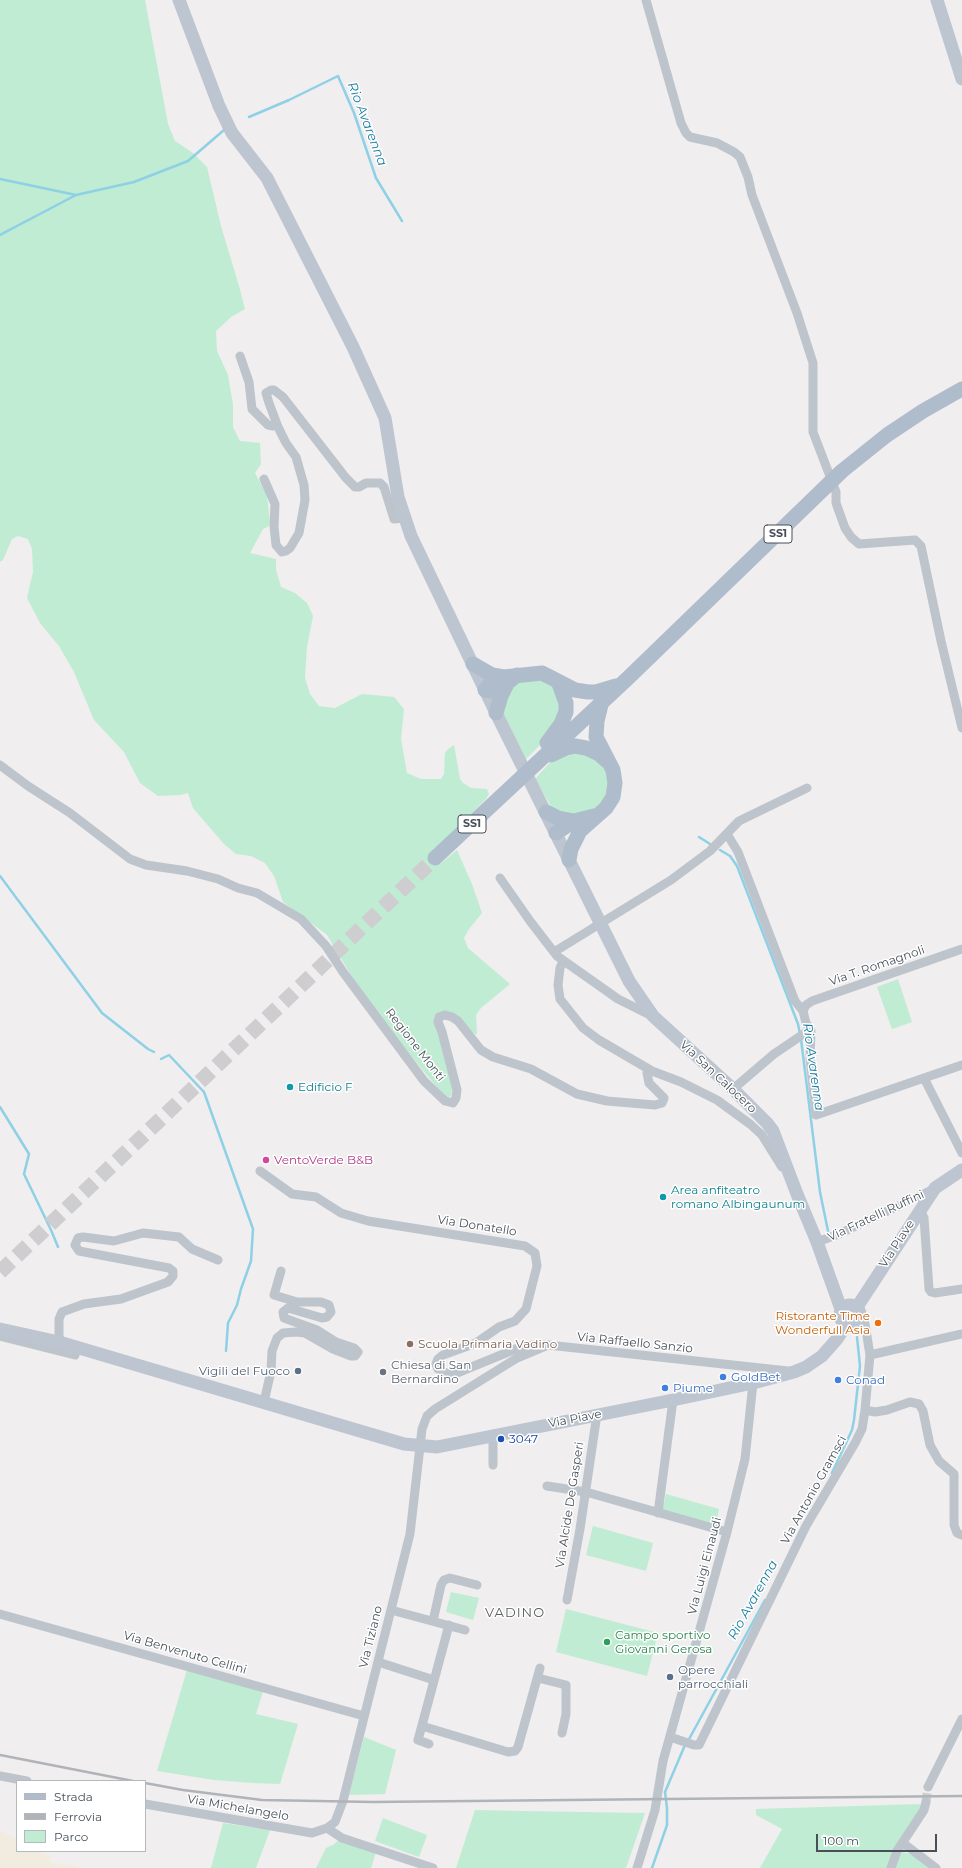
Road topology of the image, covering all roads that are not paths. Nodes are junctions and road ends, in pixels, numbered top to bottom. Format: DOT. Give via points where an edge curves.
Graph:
graph roads {
  1 [pos="179,0"];
  2 [pos="646,0"];
  3 [pos="937,0"];
  4 [pos="962,80"];
  5 [pos="240,356"];
  6 [pos="962,389"];
  7 [pos="276,423"];
  8 [pos="264,479"];
  9 [pos="404,518"];
  10 [pos="473,664"];
  11 [pos="509,679"];
  12 [pos="558,681"];
  13 [pos="621,685"];
  14 [pos="485,690"];
  15 [pos="602,701"];
  16 [pos="496,713"];
  17 [pos="962,728"];
  18 [pos="539,760"];
  19 [pos="609,763"];
  20 [pos="0,765"];
  21 [pos="807,788"];
  22 [pos="546,812"];
  23 [pos="577,826"];
  24 [pos="556,833"];
  25 [pos="727,834"];
  26 [pos="435,858"];
  27 [pos="569,860"];
  28 [pos="500,878"];
  29 [pos="600,923"];
  30 [pos="962,949"];
  31 [pos="554,952"];
  32 [pos="563,961"];
  33 [pos="803,1011"];
  34 [pos="653,1016"];
  35 [pos="805,1033"];
  36 [pos="962,1065"];
  37 [pos="652,1071"];
  38 [pos="924,1078"];
  39 [pos="733,1089"];
  40 [pos="962,1153"];
  41 [pos="788,1170"];
  42 [pos="962,1170"];
  43 [pos="260,1171"];
  44 [pos="935,1188"];
  45 [pos="920,1210"];
  46 [pos="817,1242"];
  47 [pos="218,1260"];
  48 [pos="280,1271"];
  49 [pos="962,1289"];
  50 [pos="841,1309"];
  51 [pos="858,1312"];
  52 [pos="846,1325"];
  53 [pos="0,1329"];
  54 [pos="962,1334"];
  55 [pos="0,1336"];
  56 [pos="59,1342"];
  57 [pos="548,1346"];
  58 [pos="77,1348"];
  59 [pos="870,1355"];
  60 [pos="794,1372"];
  61 [pos="754,1383"];
  62 [pos="673,1400"];
  63 [pos="264,1402"];
  64 [pos="865,1410"];
  65 [pos="597,1414"];
  66 [pos="493,1435"];
  67 [pos="421,1446"];
  68 [pos="493,1465"];
  69 [pos="958,1474"];
  70 [pos="547,1486"];
  71 [pos="586,1492"];
  72 [pos="658,1513"];
  73 [pos="727,1532"];
  74 [pos="962,1535"];
  75 [pos="477,1585"];
  76 [pos="567,1600"];
  77 [pos="391,1610"];
  78 [pos="0,1614"];
  79 [pos="433,1621"];
  80 [pos="449,1625"];
  81 [pos="465,1630"];
  82 [pos="378,1662"];
  83 [pos="540,1668"];
  84 [pos="538,1678"];
  85 [pos="434,1680"];
  86 [pos="364,1716"];
  87 [pos="962,1719"];
  88 [pos="422,1726"];
  89 [pos="562,1733"];
  90 [pos="673,1737"];
  91 [pos="429,1744"];
  92 [pos="0,1776"];
  93 [pos="22,1780"];
  94 [pos="928,1787"];
  95 [pos="926,1802"];
  96 [pos="146,1804"];
  97 [pos="327,1828"];
  98 [pos="903,1843"];
  99 [pos="433,1868"];
  100 [pos="637,1868"];
  101 [pos="891,1868"];
  102 [pos="936,1868"];
  1 -- 9 [label="main road, Via San Calocero" via="232,134 267,178 377,399 385,418"];
  2 -- 17 [label="street" via="686,133 690,137 716,143 734,152 740,157 748,177 752,195 797,313 813,363 813,432 850,538 859,544 915,540 922,546"];
  3 -- 4 [label="main road"];
  5 -- 7 [label="street" via="249,382 252,409 268,425 273,426"];
  6 -- 13 [label="main road, SS1" via="923,411 842,471"];
  7 -- 8 [label="street" via="296,457 304,485 305,500 299,533 286,551 282,552 276,545 275,504"];
  7 -- 9 [label="street" via="266,393 271,390 283,397 355,487 366,483 380,483 384,487 394,519"];
  9 -- 10 [label="main road, Via San Calocero"];
  10 -- 11 [label="main road" via="492,675"];
  10 -- 14 [label="main road, Via San Calocero"];
  11 -- 12 [label="main road" via="542,673"];
  11 -- 14 [label="main road" via="492,691"];
  11 -- 16 [label="main road"];
  12 -- 13 [label="main road" via="575,690 588,692"];
  12 -- 18 [label="main road" via="566,703 566,712"];
  13 -- 15 [label="main road, SS1"];
  14 -- 16 [label="main road, Via San Calocero"];
  15 -- 18 [label="main road, SS1"];
  15 -- 19 [label="main road" via="596,737"];
  16 -- 22 [label="main road, Via San Calocero"];
  18 -- 19 [label="main road" via="575,746 599,754"];
  18 -- 26 [label="main road, SS1"];
  19 -- 23 [label="main road" via="615,783 613,797 606,808"];
  20 -- 37 [label="street, Regione Monti" via="70,813 130,859 146,865 206,875 250,890 301,919 326,946 424,1081 445,1101 453,1103 457,1090 438,1022 439,1017 445,1015 458,1021 481,1050 493,1057 531,1069 577,1094 607,1101 656,1105 662,1103 664,1098 649,1083 647,1073"];
  21 -- 25 [label="street" via="739,821"];
  22 -- 23 [label="main road"];
  22 -- 24 [label="main road, Via San Calocero"];
  23 -- 24 [label="main road" via="563,834"];
  23 -- 27 [label="main road"];
  24 -- 27 [label="main road, Via San Calocero"];
  25 -- 29 [label="street" via="710,851 671,880"];
  25 -- 33 [label="street" via="738,852 795,1001"];
  27 -- 29 [label="main road, Via San Calocero"];
  28 -- 31 [label="street"];
  29 -- 31 [label="street"];
  29 -- 34 [label="main road, Via San Calocero" via="629,981"];
  30 -- 33 [label="street, Via T. Romagnoli" via="812,1001"];
  31 -- 32 [label="street"];
  32 -- 34 [label="street" via="618,999"];
  32 -- 37 [label="street" via="558,985 560,999 564,1005 583,1028 599,1040"];
  33 -- 38 [label="street" via="811,1031 810,1059 816,1115"];
  34 -- 39 [label="main road, Via San Calocero"];
  35 -- 39 [label="street"];
  36 -- 38 [label="street"];
  37 -- 41 [label="street" via="708,1094 744,1120 762,1135 782,1167"];
  38 -- 40 [label="street"];
  39 -- 41 [label="main road, Via San Calocero" via="773,1131"];
  41 -- 46 [label="main road, Via San Calocero"];
  42 -- 44 [label="main road, Via Piave"];
  43 -- 57 [label="street, Via Donatello" via="292,1194 316,1197 341,1213 368,1221 525,1246 534,1254 537,1266 526,1309 515,1321 476,1343 443,1355 436,1364 438,1369 446,1373 457,1373 518,1348 539,1344"];
  44 -- 45 [label="main road, Via Piave"];
  44 -- 46 [label="street, Via Fratelli Ruffini"];
  45 -- 49 [label="street" via="924,1218 929,1289 935,1293"];
  45 -- 51 [label="main road, Via Piave"];
  46 -- 50 [label="main road, Via Fratelli Ruffini"];
  47 -- 56 [label="street" via="192,1249 179,1237 143,1233 114,1241 83,1236 78,1238 75,1245 79,1251 169,1268 173,1276 168,1282 121,1299 84,1304 62,1312 59,1319"];
  48 -- 63 [label="street" via="274,1295 297,1302 321,1302 328,1305 331,1312 322,1318 288,1308 283,1312 284,1318 317,1330 358,1352 351,1356 305,1333 283,1333 277,1338 272,1351 271,1371"];
  50 -- 51 [label="main road" via="847,1305"];
  50 -- 52 [label="main road" via="840,1319"];
  51 -- 52 [label="main road" via="853,1325"];
  51 -- 59 [label="street, Via Antonio Gramsci" via="865,1324"];
  52 -- 60 [label="main road, Via Piave" via="822,1356"];
  53 -- 56 [label="main road, Via Piave"];
  54 -- 59 [label="street"];
  55 -- 58 [label="street" via="75,1355"];
  56 -- 58 [label="main road, Via Piave"];
  57 -- 60 [label="street, Via Raffaello Sanzio"];
  57 -- 67 [label="street, Via Raffaello Sanzio" via="517,1358 435,1409 427,1416 422,1429"];
  58 -- 63 [label="main road, Via Piave"];
  59 -- 64 [label="street, Via Antonio Gramsci"];
  60 -- 61 [label="main road, Via Piave"];
  61 -- 62 [label="main road, Via Piave"];
  61 -- 73 [label="street, Via Luigi Einaudi" via="745,1460"];
  62 -- 65 [label="main road, Via Piave"];
  62 -- 72 [label="street"];
  63 -- 67 [label="main road, Via Piave" via="404,1444"];
  64 -- 69 [label="street" via="875,1412 910,1402 919,1404 923,1411 930,1445 939,1461"];
  64 -- 90 [label="street, Via Antonio Gramsci" via="862,1429 806,1526 699,1745"];
  65 -- 66 [label="main road, Via Piave"];
  65 -- 71 [label="street, Via Alcide De Gasperi"];
  66 -- 67 [label="main road, Via Piave" via="437,1447"];
  66 -- 68 [label="street"];
  67 -- 77 [label="street, Via Tiziano" via="410,1534"];
  69 -- 74 [label="street" via="954,1526"];
  70 -- 71 [label="street"];
  71 -- 72 [label="street"];
  71 -- 76 [label="street, Via Alcide De Gasperi"];
  72 -- 73 [label="street"];
  73 -- 90 [label="street, Via Luigi Einaudi"];
  75 -- 79 [label="street" via="450,1578 444,1580"];
  77 -- 79 [label="street"];
  77 -- 82 [label="street, Via Tiziano"];
  78 -- 86 [label="street, Via Benvenuto Cellini"];
  79 -- 80 [label="street"];
  80 -- 81 [label="street"];
  80 -- 85 [label="street"];
  82 -- 85 [label="street"];
  82 -- 86 [label="street, Via Tiziano"];
  83 -- 84 [label="street"];
  84 -- 88 [label="street" via="515,1751 508,1752"];
  84 -- 89 [label="street" via="566,1685 566,1714"];
  85 -- 88 [label="street"];
  86 -- 97 [label="street, Via Tiziano" via="343,1801 335,1822"];
  87 -- 94 [label="street"];
  88 -- 91 [label="street" via="418,1740"];
  90 -- 100 [label="street, Via Luigi Einaudi"];
  92 -- 93 [label="street"];
  95 -- 98 [label="street" via="924,1810"];
  96 -- 97 [label="street, Via Michelangelo" via="312,1834"];
  97 -- 99 [label="street" via="342,1838"];
  98 -- 101 [label="street"];
  98 -- 102 [label="street"];
}
